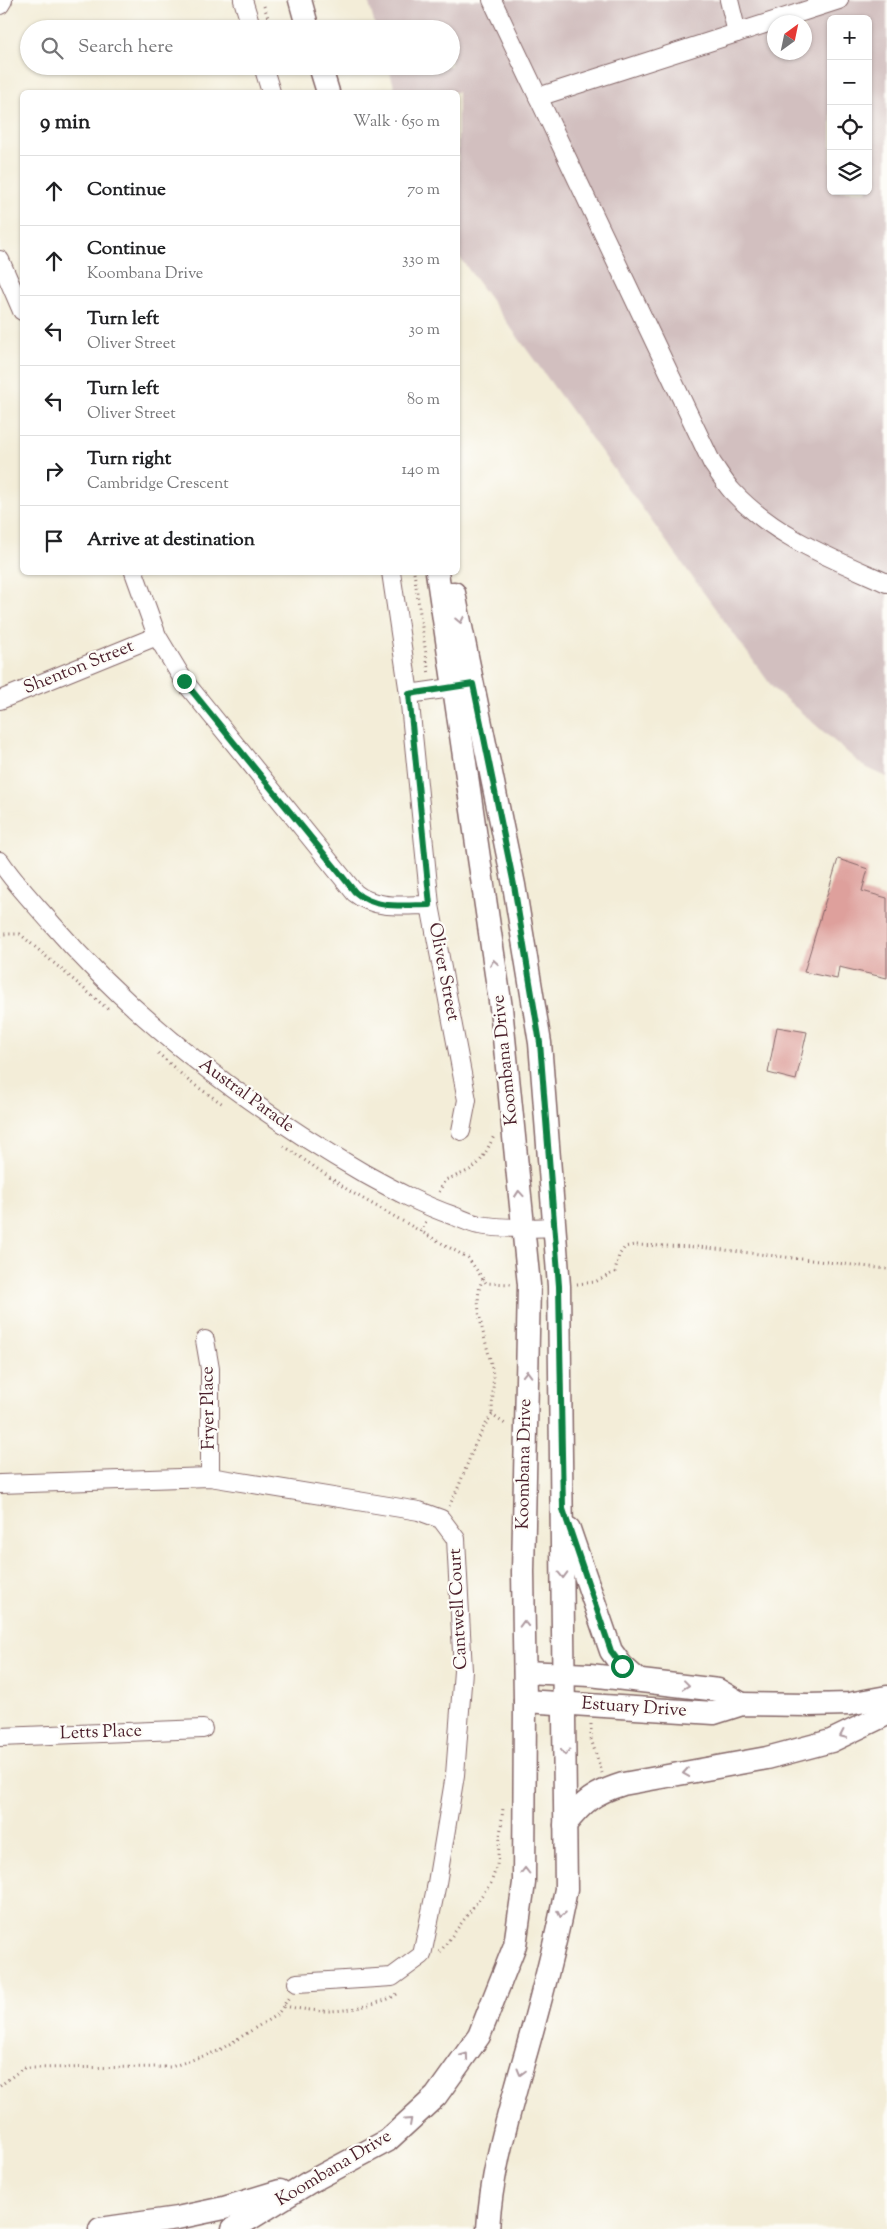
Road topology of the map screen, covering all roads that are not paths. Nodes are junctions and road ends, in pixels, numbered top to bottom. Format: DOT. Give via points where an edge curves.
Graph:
graph roads {
  1 [pos="3,0"];
  2 [pos="243,0"];
  3 [pos="300,0"];
  4 [pos="492,0"];
  5 [pos="729,0"];
  6 [pos="839,0"];
  7 [pos="0,5"];
  8 [pos="249,20"];
  9 [pos="306,20"];
  10 [pos="737,33"];
  11 [pos="266,75"];
  12 [pos="323,75"];
  13 [pos="270,90"];
  14 [pos="327,90"];
  15 [pos="538,97"];
  16 [pos="0,260"];
  17 [pos="20,306"];
  18 [pos="135,575"];
  19 [pos="390,575"];
  20 [pos="438,575"];
  21 [pos="449,575"];
  22 [pos="887,582"];
  23 [pos="157,636"];
  24 [pos="464,686"];
  25 [pos="409,694"];
  26 [pos="0,700"];
  27 [pos="3,874"];
  28 [pos="430,905"];
  29 [pos="461,1131"];
  30 [pos="554,1227"];
  31 [pos="522,1228"];
  32 [pos="206,1340"];
  33 [pos="210,1477"];
  34 [pos="0,1484"];
  35 [pos="563,1509"];
  36 [pos="525,1672"];
  37 [pos="564,1674"];
  38 [pos="637,1679"];
  39 [pos="887,1697"];
  40 [pos="525,1701"];
  41 [pos="565,1704"];
  42 [pos="742,1704"];
  43 [pos="887,1714"];
  44 [pos="202,1729"];
  45 [pos="0,1737"];
  46 [pos="566,1825"];
  47 [pos="297,1983"];
  48 [pos="308,2183"];
  49 [pos="100,2229"];
  50 [pos="233,2229"];
  51 [pos="488,2229"];
  1 -- 7 [label="street"];
  2 -- 8 [label="street"];
  3 -- 9 [label="main road"];
  4 -- 15 [label="street"];
  5 -- 10 [label="street"];
  6 -- 10 [label="street"];
  10 -- 15 [label="street"];
  11 -- 13 [label="street"];
  12 -- 14 [label="main road"];
  15 -- 22 [label="street" via="678,395 712,463 731,490 752,510 811,550"];
  16 -- 17 [label="street"];
  18 -- 23 [label="street"];
  19 -- 25 [label="street, Oliver Street"];
  20 -- 24 [label="main road, Koombana Drive"];
  21 -- 24 [label="main road, Koombana Drive, one-way"];
  23 -- 26 [label="street, Shenton Street"];
  23 -- 28 [label="street" via="184,681 355,892 364,900 381,904"];
  24 -- 25 [label="street"];
  24 -- 30 [label="main road, Koombana Drive" via="514,885 540,1043"];
  31 -- 24 [label="main road, Koombana Drive, one-way" via="501,1008"];
  25 -- 28 [label="street, Oliver Street"];
  27 -- 31 [label="street, Austral Parade" via="110,987 163,1034 284,1125 401,1194 432,1208 478,1225"];
  28 -- 29 [label="street, Oliver Street" via="467,1100"];
  30 -- 31 [label="street, Austral Parade"];
  30 -- 35 [label="main road, Koombana Drive" via="559,1286"];
  36 -- 31 [label="main road, Koombana Drive, one-way" via="523,1572 529,1285"];
  32 -- 33 [label="street, Fryer Place" via="210,1369"];
  33 -- 34 [label="street"];
  33 -- 47 [label="street, Cantwell Court" via="419,1511 441,1519 456,1539 463,1671 455,1775 422,1954 392,1976"];
  35 -- 37 [label="main road, Koombana Drive, one-way"];
  35 -- 38 [label="main road" via="611,1651"];
  36 -- 37 [label="main road, Estuary Drive"];
  36 -- 40 [label="main road, Koombana Drive"];
  37 -- 38 [label="main road, Estuary Drive"];
  37 -- 41 [label="main road, Koombana Drive"];
  38 -- 42 [label="main road, Estuary Drive, one-way" via="718,1690"];
  39 -- 42 [label="main road, Estuary Drive" via="849,1704 808,1706"];
  40 -- 41 [label="main road, Estuary Drive"];
  48 -- 40 [label="main road, Koombana Drive, one-way" via="387,2141 436,2096 479,2036 515,1945 524,1884"];
  41 -- 42 [label="main road, Estuary Drive" via="714,1713"];
  41 -- 46 [label="main road, Koombana Drive, one-way"];
  43 -- 46 [label="main road, one-way" via="831,1741 768,1758 608,1788 581,1805"];
  44 -- 45 [label="street, Letts Place"];
  46 -- 51 [label="main road, Koombana Drive, one-way" via="566,1889 555,1949 496,2162"];
  48 -- 49 [label="main road" via="224,2208"];
  48 -- 50 [label="main road, Koombana Drive"];
}
